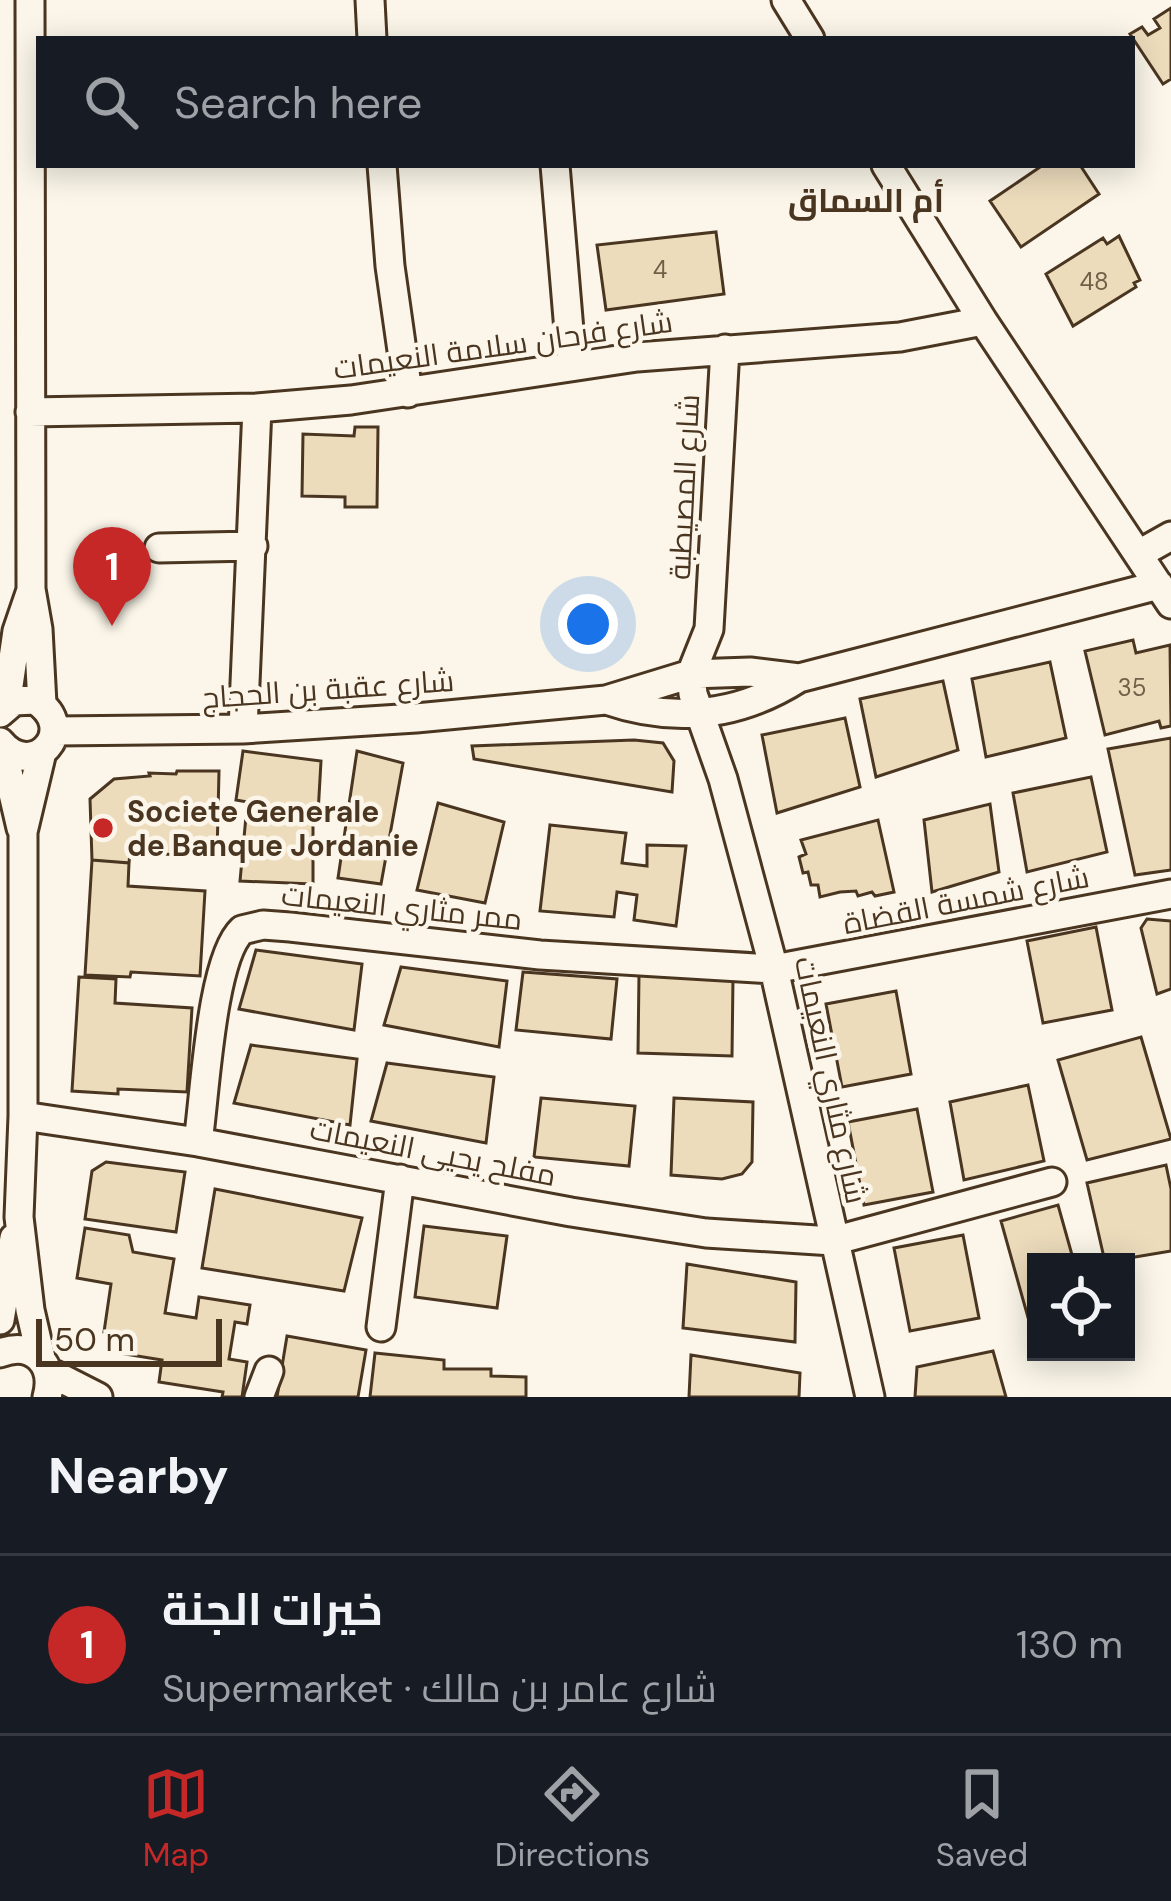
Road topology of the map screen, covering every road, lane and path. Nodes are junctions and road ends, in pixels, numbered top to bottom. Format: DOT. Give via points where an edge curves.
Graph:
graph roads {
  1 [pos="30,0"];
  2 [pos="370,0"];
  3 [pos="786,0"];
  4 [pos="372,36"];
  5 [pos="808,36"];
  6 [pos="382,168"];
  7 [pos="555,168"];
  8 [pos="888,168"];
  9 [pos="983,321"];
  10 [pos="725,349"];
  11 [pos="572,366"];
  12 [pos="407,393"];
  13 [pos="257,408"];
  14 [pos="30,412"];
  15 [pos="1171,536"];
  16 [pos="253,546"];
  17 [pos="159,548"];
  18 [pos="1139,554"];
  19 [pos="31,589"];
  20 [pos="1165,595"];
  21 [pos="709,628"];
  22 [pos="725,671"];
  23 [pos="691,674"];
  24 [pos="799,678"];
  25 [pos="606,700"];
  26 [pos="42,704"];
  27 [pos="3,709"];
  28 [pos="728,710"];
  29 [pos="698,714"];
  30 [pos="243,729"];
  31 [pos="48,741"];
  32 [pos="1,744"];
  33 [pos="723,779"];
  34 [pos="22,832"];
  35 [pos="1171,894"];
  36 [pos="10,951"];
  37 [pos="774,969"];
  38 [pos="23,1116"];
  39 [pos="198,1142"];
  40 [pos="400,1179"];
  41 [pos="1052,1182"];
  42 [pos="13,1199"];
  43 [pos="832,1241"];
  44 [pos="0,1320"];
  45 [pos="381,1327"];
  46 [pos="0,1353"];
  47 [pos="46,1376"];
  48 [pos="98,1397"];
  49 [pos="870,1397"];
  1 -- 14 [label="street"];
  2 -- 4 [label="street"];
  3 -- 5 [label="street"];
  6 -- 12 [label="street"];
  7 -- 11 [label="street"];
  8 -- 9 [label="street"];
  9 -- 10 [label="street, شارع فرحان سلامة النعيمات" via="900,337"];
  9 -- 18 [label="street"];
  10 -- 11 [label="street, شارع فرحان سلامة النعيمات"];
  10 -- 21 [label="street, شارع المصيطبة"];
  11 -- 12 [label="street, شارع فرحان سلامة النعيمات"];
  12 -- 13 [label="street, شارع فرحان سلامة النعيمات"];
  13 -- 14 [label="street, شارع فرحان سلامة النعيمات"];
  13 -- 16 [label="street"];
  14 -- 19 [label="street"];
  15 -- 18 [label="street"];
  16 -- 17 [label="street"];
  16 -- 30 [label="street"];
  18 -- 20 [label="street"];
  19 -- 26 [label="street"];
  19 -- 27 [label="street"];
  20 -- 24 [label="street, شارع عقبة بن الحجاج"];
  21 -- 22 [label="street, شارع المصيطبة"];
  21 -- 23 [label="street, شارع المصيطبة"];
  22 -- 23 [label="street, شارع عقبة بن الحجاج"];
  22 -- 24 [label="street, شارع عقبة بن الحجاج"];
  22 -- 28 [label="street, شارع مثاري النعيمات"];
  23 -- 25 [label="street, شارع عقبة بن الحجاج"];
  23 -- 29 [label="street, شارع مثاري النعيمات"];
  24 -- 28 [label="street, شارع عقبة بن الحجاج"];
  25 -- 29 [label="street, شارع عقبة بن الحجاج"];
  25 -- 30 [label="street, شارع عقبة بن الحجاج"];
  26 -- 27 [label="street" via="25,699"];
  26 -- 31 [label="street" via="52,716"];
  28 -- 29 [label="street, شارع عقبة بن الحجاج"];
  28 -- 33 [label="street, شارع مثاري النعيمات"];
  29 -- 33 [label="street, شارع مثاري النعيمات"];
  30 -- 31 [label="street, شارع عقبة بن الحجاج"];
  31 -- 32 [label="street, شارع عقبة بن الحجاج" via="21,757"];
  31 -- 34 [label="street"];
  32 -- 34 [label="street"];
  33 -- 37 [label="street, شارع مثاري النعيمات"];
  34 -- 36 [label="street"];
  35 -- 37 [label="street, شارع شمسة القضاة"];
  36 -- 38 [label="street"];
  37 -- 39 [label="street, ممر مثاري النعيمات" via="540,955 263,925 242,930 220,981"];
  37 -- 43 [label="street, شارع مثاري النعيمات"];
  38 -- 39 [label="street, مفلح يحيى النعيمات"];
  38 -- 42 [label="street"];
  39 -- 40 [label="street, مفلح يحيى النعيمات"];
  40 -- 43 [label="street, مفلح يحيى النعيمات" via="706,1233"];
  40 -- 45 [label="street"];
  41 -- 43 [label="street, مفلح يحيى النعيمات"];
  42 -- 44 [label="street"];
  42 -- 47 [label="street"];
  43 -- 49 [label="street, شارع مثاري النعيمات"];
  46 -- 47 [label="street" via="24,1348"];
  47 -- 48 [label="street"];
}
